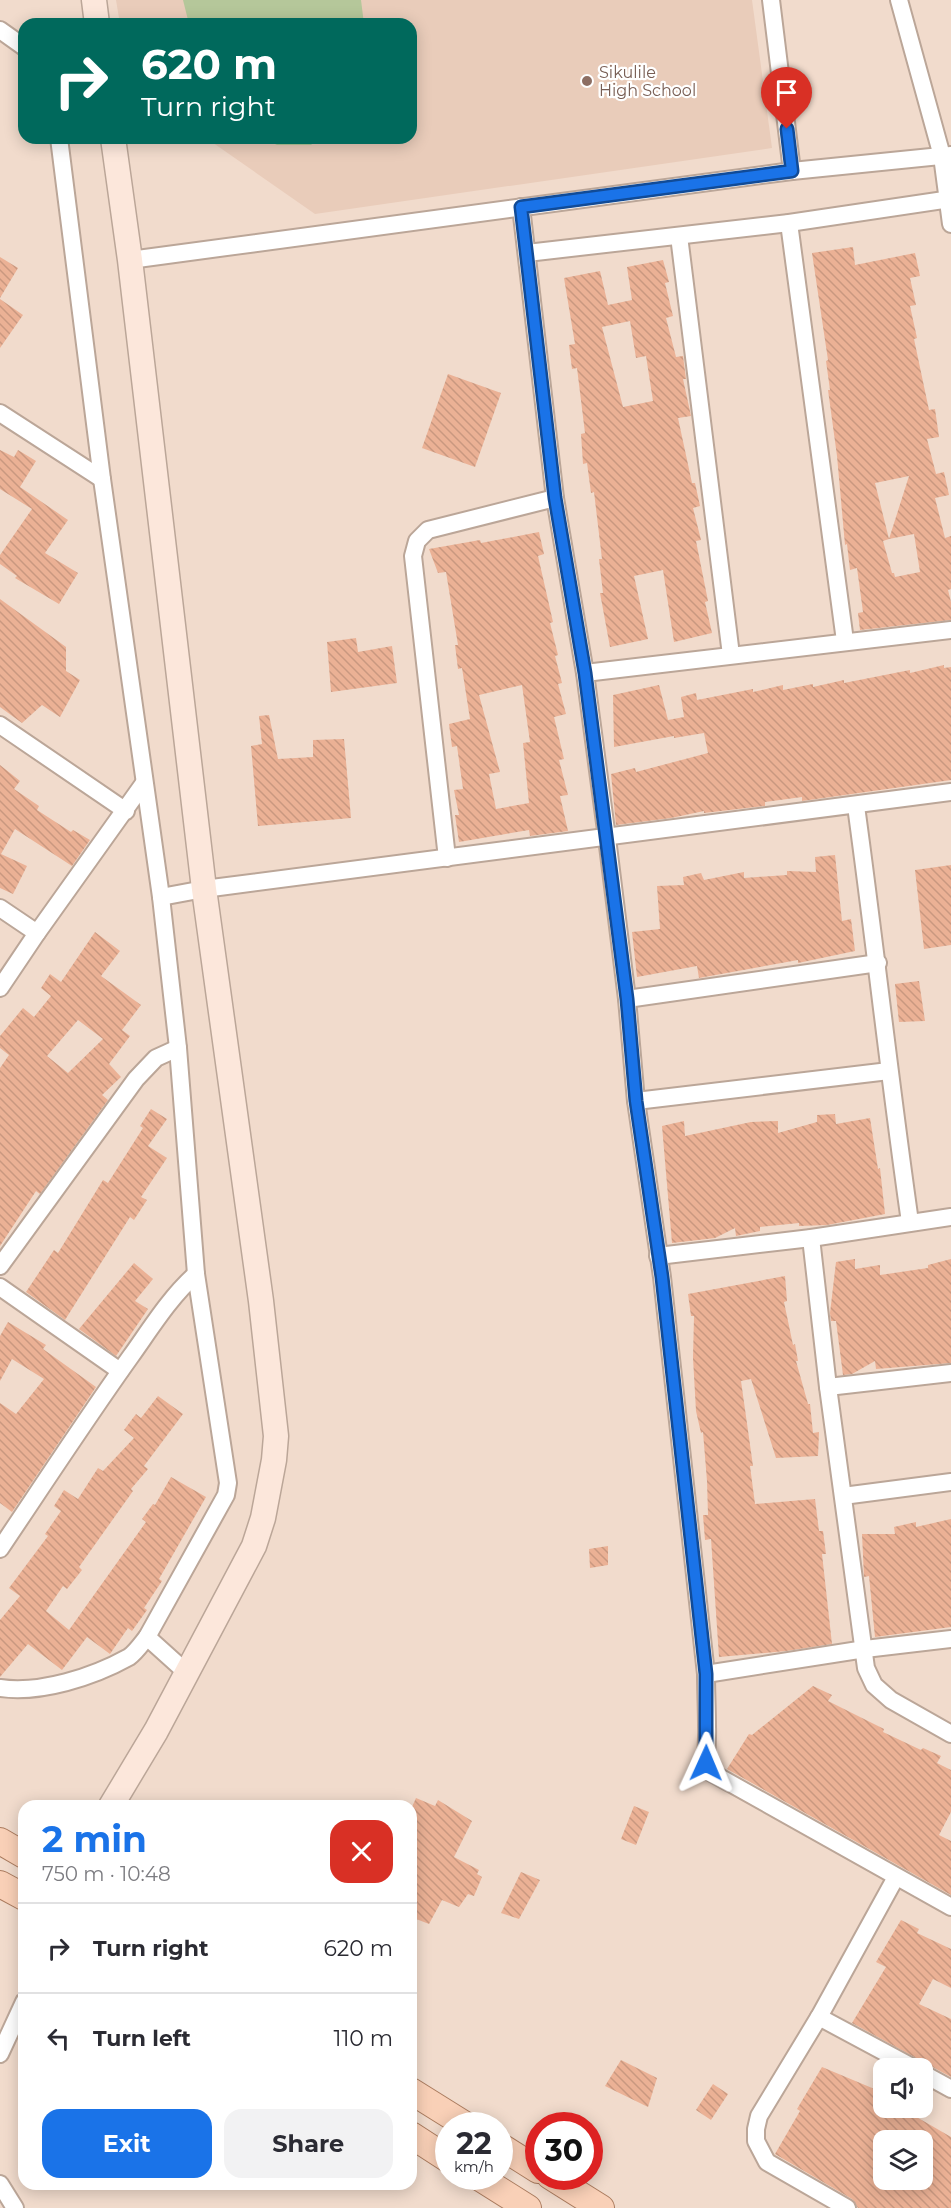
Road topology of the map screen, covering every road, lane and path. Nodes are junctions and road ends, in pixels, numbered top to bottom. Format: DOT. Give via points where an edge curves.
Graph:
graph roads {
  1 [pos="94,0"];
  2 [pos="771,0"];
  3 [pos="899,0"];
  4 [pos="96,18"];
  5 [pos="0,30"];
  6 [pos="18,43"];
  7 [pos="60,144"];
  8 [pos="114,144"];
  9 [pos="946,156"];
  10 [pos="792,171"];
  11 [pos="950,199"];
  12 [pos="521,207"];
  13 [pos="789,224"];
  14 [pos="951,224"];
  15 [pos="679,236"];
  16 [pos="527,253"];
  17 [pos="130,260"];
  18 [pos="0,413"];
  19 [pos="102,479"];
  20 [pos="555,498"];
  21 [pos="951,630"];
  22 [pos="845,641"];
  23 [pos="730,655"];
  24 [pos="585,673"];
  25 [pos="0,725"];
  26 [pos="144,783"];
  27 [pos="951,792"];
  28 [pos="856,806"];
  29 [pos="126,811"];
  30 [pos="607,838"];
  31 [pos="447,858"];
  32 [pos="204,889"];
  33 [pos="161,897"];
  34 [pos="0,908"];
  35 [pos="37,933"];
  36 [pos="878,963"];
  37 [pos="0,988"];
  38 [pos="627,999"];
  39 [pos="178,1048"];
  40 [pos="889,1071"];
  41 [pos="636,1101"];
  42 [pos="951,1217"];
  43 [pos="910,1222"];
  44 [pos="811,1238"];
  45 [pos="658,1256"];
  46 [pos="0,1266"];
  47 [pos="196,1274"];
  48 [pos="0,1287"];
  49 [pos="120,1371"];
  50 [pos="951,1373"];
  51 [pos="828,1387"];
  52 [pos="951,1482"];
  53 [pos="843,1496"];
  54 [pos="0,1549"];
  55 [pos="147,1636"];
  56 [pos="951,1639"];
  57 [pos="865,1648"];
  58 [pos="187,1673"];
  59 [pos="706,1674"];
  60 [pos="0,1688"];
  61 [pos="951,1734"];
  62 [pos="115,1800"];
  63 [pos="0,1841"];
  64 [pos="18,1852"];
  65 [pos="896,1877"];
  66 [pos="0,1884"];
  67 [pos="18,1894"];
  68 [pos="951,1906"];
  69 [pos="18,2015"];
  70 [pos="819,2017"];
  71 [pos="0,2054"];
  72 [pos="895,2058"];
  73 [pos="933,2079"];
  74 [pos="951,2089"];
  75 [pos="417,2095"];
  76 [pos="445,2112"];
  77 [pos="417,2139"];
  78 [pos="435,2151"];
  79 [pos="0,2184"];
  80 [pos="499,2190"];
  81 [pos="572,2190"];
  82 [pos="15,2208"];
  83 [pos="528,2208"];
  84 [pos="601,2208"];
  85 [pos="847,2208"];
  1 -- 4 [label="street"];
  2 -- 10 [label="street"];
  3 -- 9 [label="street"];
  5 -- 6 [label="street"];
  7 -- 19 [label="street"];
  8 -- 17 [label="street"];
  9 -- 10 [label="street"];
  9 -- 11 [label="street"];
  10 -- 12 [label="street"];
  11 -- 13 [label="street"];
  11 -- 14 [label="street"];
  12 -- 16 [label="street"];
  12 -- 17 [label="street"];
  13 -- 15 [label="street"];
  13 -- 22 [label="street"];
  15 -- 16 [label="street"];
  15 -- 23 [label="street"];
  16 -- 20 [label="street"];
  17 -- 32 [label="street"];
  18 -- 19 [label="street"];
  19 -- 26 [label="street"];
  20 -- 24 [label="street"];
  20 -- 31 [label="street" via="428,530 417,541 413,556"];
  21 -- 22 [label="street"];
  22 -- 23 [label="street"];
  23 -- 24 [label="street"];
  24 -- 30 [label="street"];
  25 -- 29 [label="street"];
  26 -- 29 [label="street"];
  26 -- 33 [label="street"];
  27 -- 28 [label="street"];
  28 -- 30 [label="street"];
  28 -- 36 [label="street"];
  29 -- 35 [label="street"];
  30 -- 31 [label="street"];
  30 -- 38 [label="street"];
  31 -- 32 [label="street"];
  32 -- 33 [label="street"];
  32 -- 58 [label="street" via="276,1436 263,1518 254,1546"];
  33 -- 39 [label="street"];
  34 -- 35 [label="street"];
  35 -- 37 [label="street"];
  36 -- 38 [label="street"];
  36 -- 40 [label="street"];
  38 -- 41 [label="street"];
  39 -- 46 [label="street" via="156,1058 136,1079"];
  39 -- 47 [label="street"];
  40 -- 41 [label="street"];
  40 -- 43 [label="street"];
  41 -- 45 [label="street"];
  42 -- 43 [label="street"];
  43 -- 44 [label="street"];
  44 -- 45 [label="street"];
  44 -- 51 [label="street"];
  45 -- 59 [label="street"];
  47 -- 49 [label="street" via="172,1299"];
  47 -- 55 [label="street" via="228,1483 226,1496"];
  48 -- 49 [label="street"];
  49 -- 54 [label="street"];
  50 -- 51 [label="street"];
  51 -- 53 [label="street"];
  52 -- 53 [label="street"];
  53 -- 57 [label="street"];
  55 -- 58 [label="street"];
  55 -- 60 [label="street" via="131,1656 82,1677 58,1685"];
  56 -- 57 [label="street"];
  57 -- 59 [label="street"];
  57 -- 61 [label="street" via="866,1668 874,1685 891,1700"];
  58 -- 62 [label="street"];
  59 -- 65 [label="street" via="705,1751 712,1773"];
  63 -- 64 [label="main road"];
  65 -- 68 [label="street"];
  65 -- 70 [label="street"];
  66 -- 67 [label="main road"];
  69 -- 71 [label="street"];
  70 -- 72 [label="street"];
  70 -- 85 [label="street" via="759,2116 756,2141 767,2162"];
  73 -- 74 [label="street"];
  75 -- 76 [label="main road"];
  77 -- 78 [label="main road"];
  79 -- 82 [label="street"];
  80 -- 83 [label="main road"];
  81 -- 84 [label="main road"];
}
